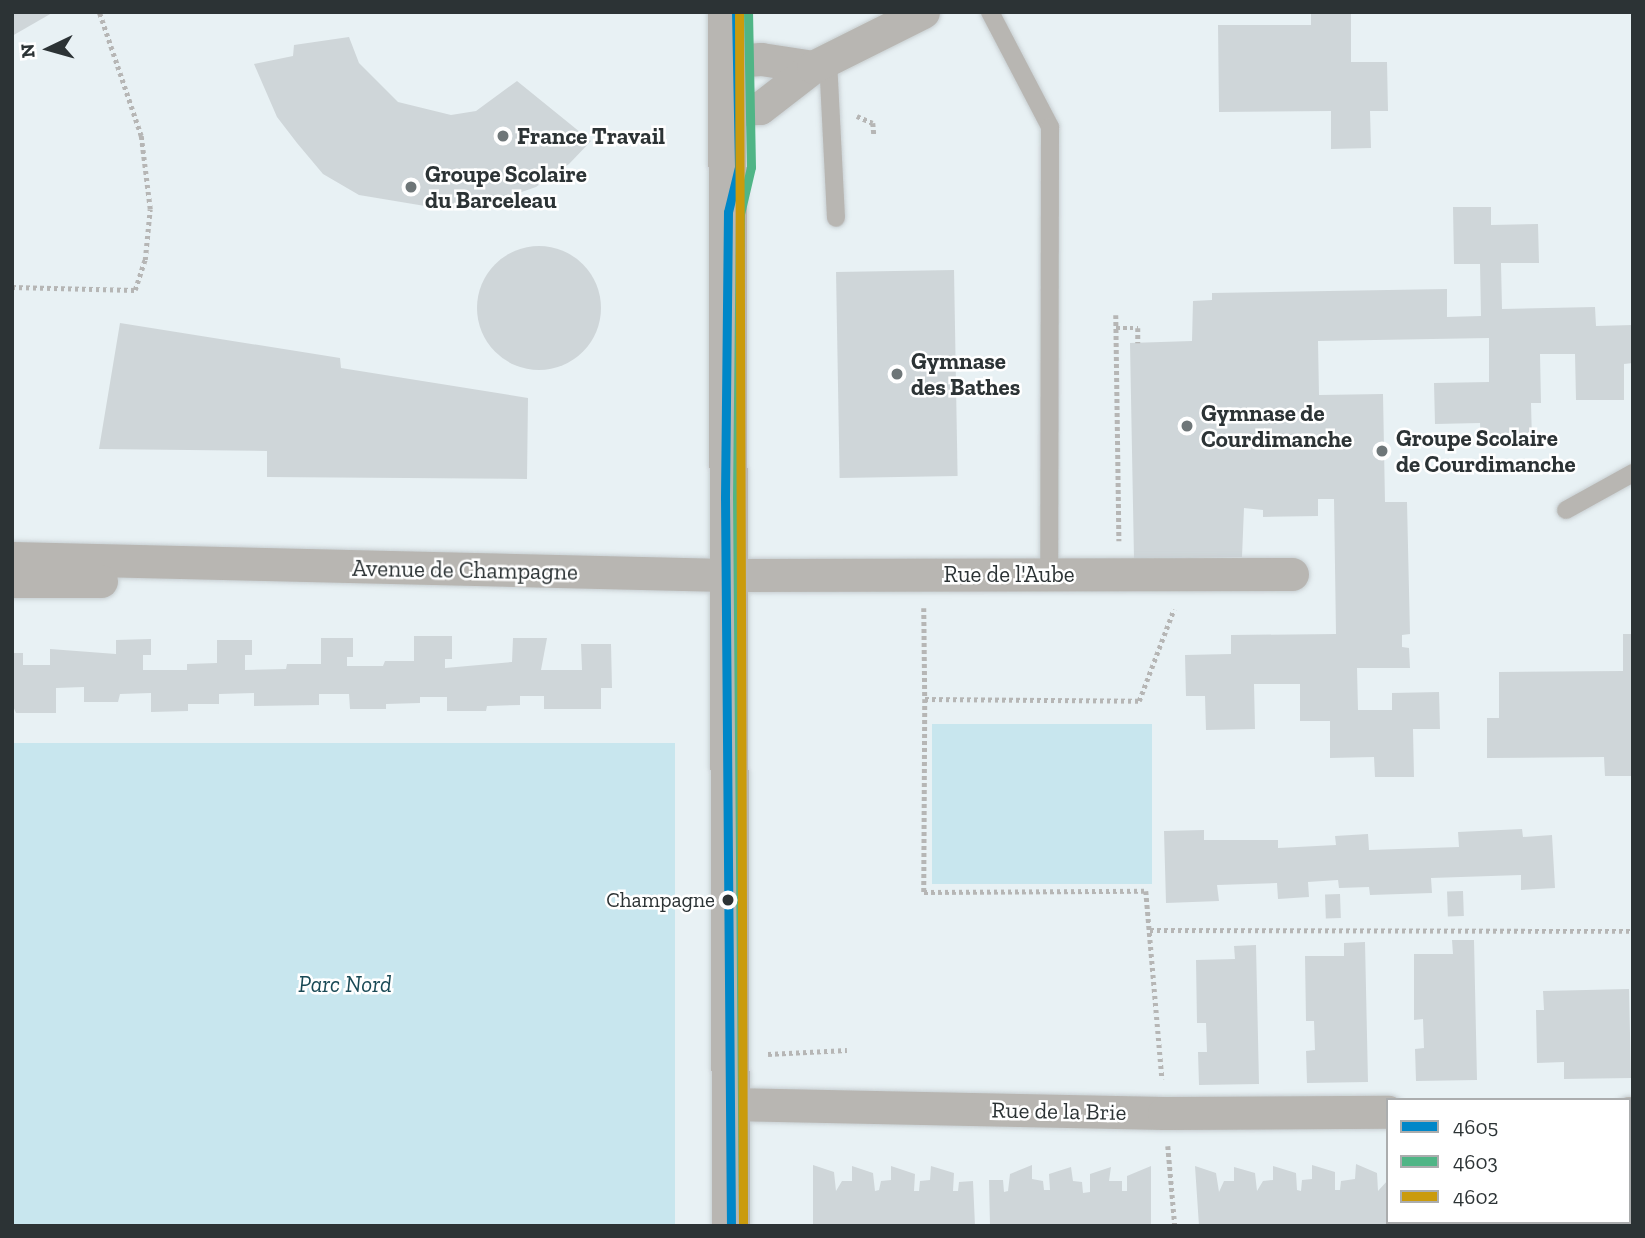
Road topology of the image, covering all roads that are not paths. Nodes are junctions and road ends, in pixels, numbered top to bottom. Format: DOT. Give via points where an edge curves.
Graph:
graph roads {
  1 [pos="727,12"];
  2 [pos="736,12"];
  3 [pos="923,12"];
  4 [pos="990,12"];
  5 [pos="821,63"];
  6 [pos="733,66"];
  7 [pos="734,110"];
  8 [pos="836,218"];
  9 [pos="1633,473"];
  10 [pos="1566,510"];
  11 [pos="12,558"];
  12 [pos="203,565"];
  13 [pos="1049,573"];
  14 [pos="1292,574"];
  15 [pos="726,575"];
  16 [pos="12,581"];
  17 [pos="730,1104"];
  18 [pos="1386,1112"];
  19 [pos="731,1226"];
  1 -- 6 [label="street"];
  2 -- 6 [label="street"];
  3 -- 5 [label="street"];
  4 -- 13 [label="lane" via="1050,127"];
  5 -- 6 [label="street" via="761,59"];
  5 -- 7 [label="street" via="760,108"];
  5 -- 8 [label="lane"];
  6 -- 7 [label="street"];
  7 -- 15 [label="street" via="727,212"];
  9 -- 10 [label="lane"];
  11 -- 12 [label="street, Avenue de Champagne" via="111,558"];
  12 -- 15 [label="street, Avenue de Champagne"];
  12 -- 16 [label="street, Avenue de Champagne" via="112,581"];
  13 -- 14 [label="street, Rue de l'Aube"];
  13 -- 15 [label="street, Rue de l'Aube"];
  15 -- 17 [label="street"];
  17 -- 18 [label="street, Rue de la Brie" via="1164,1113"];
  17 -- 19 [label="street"];
}
